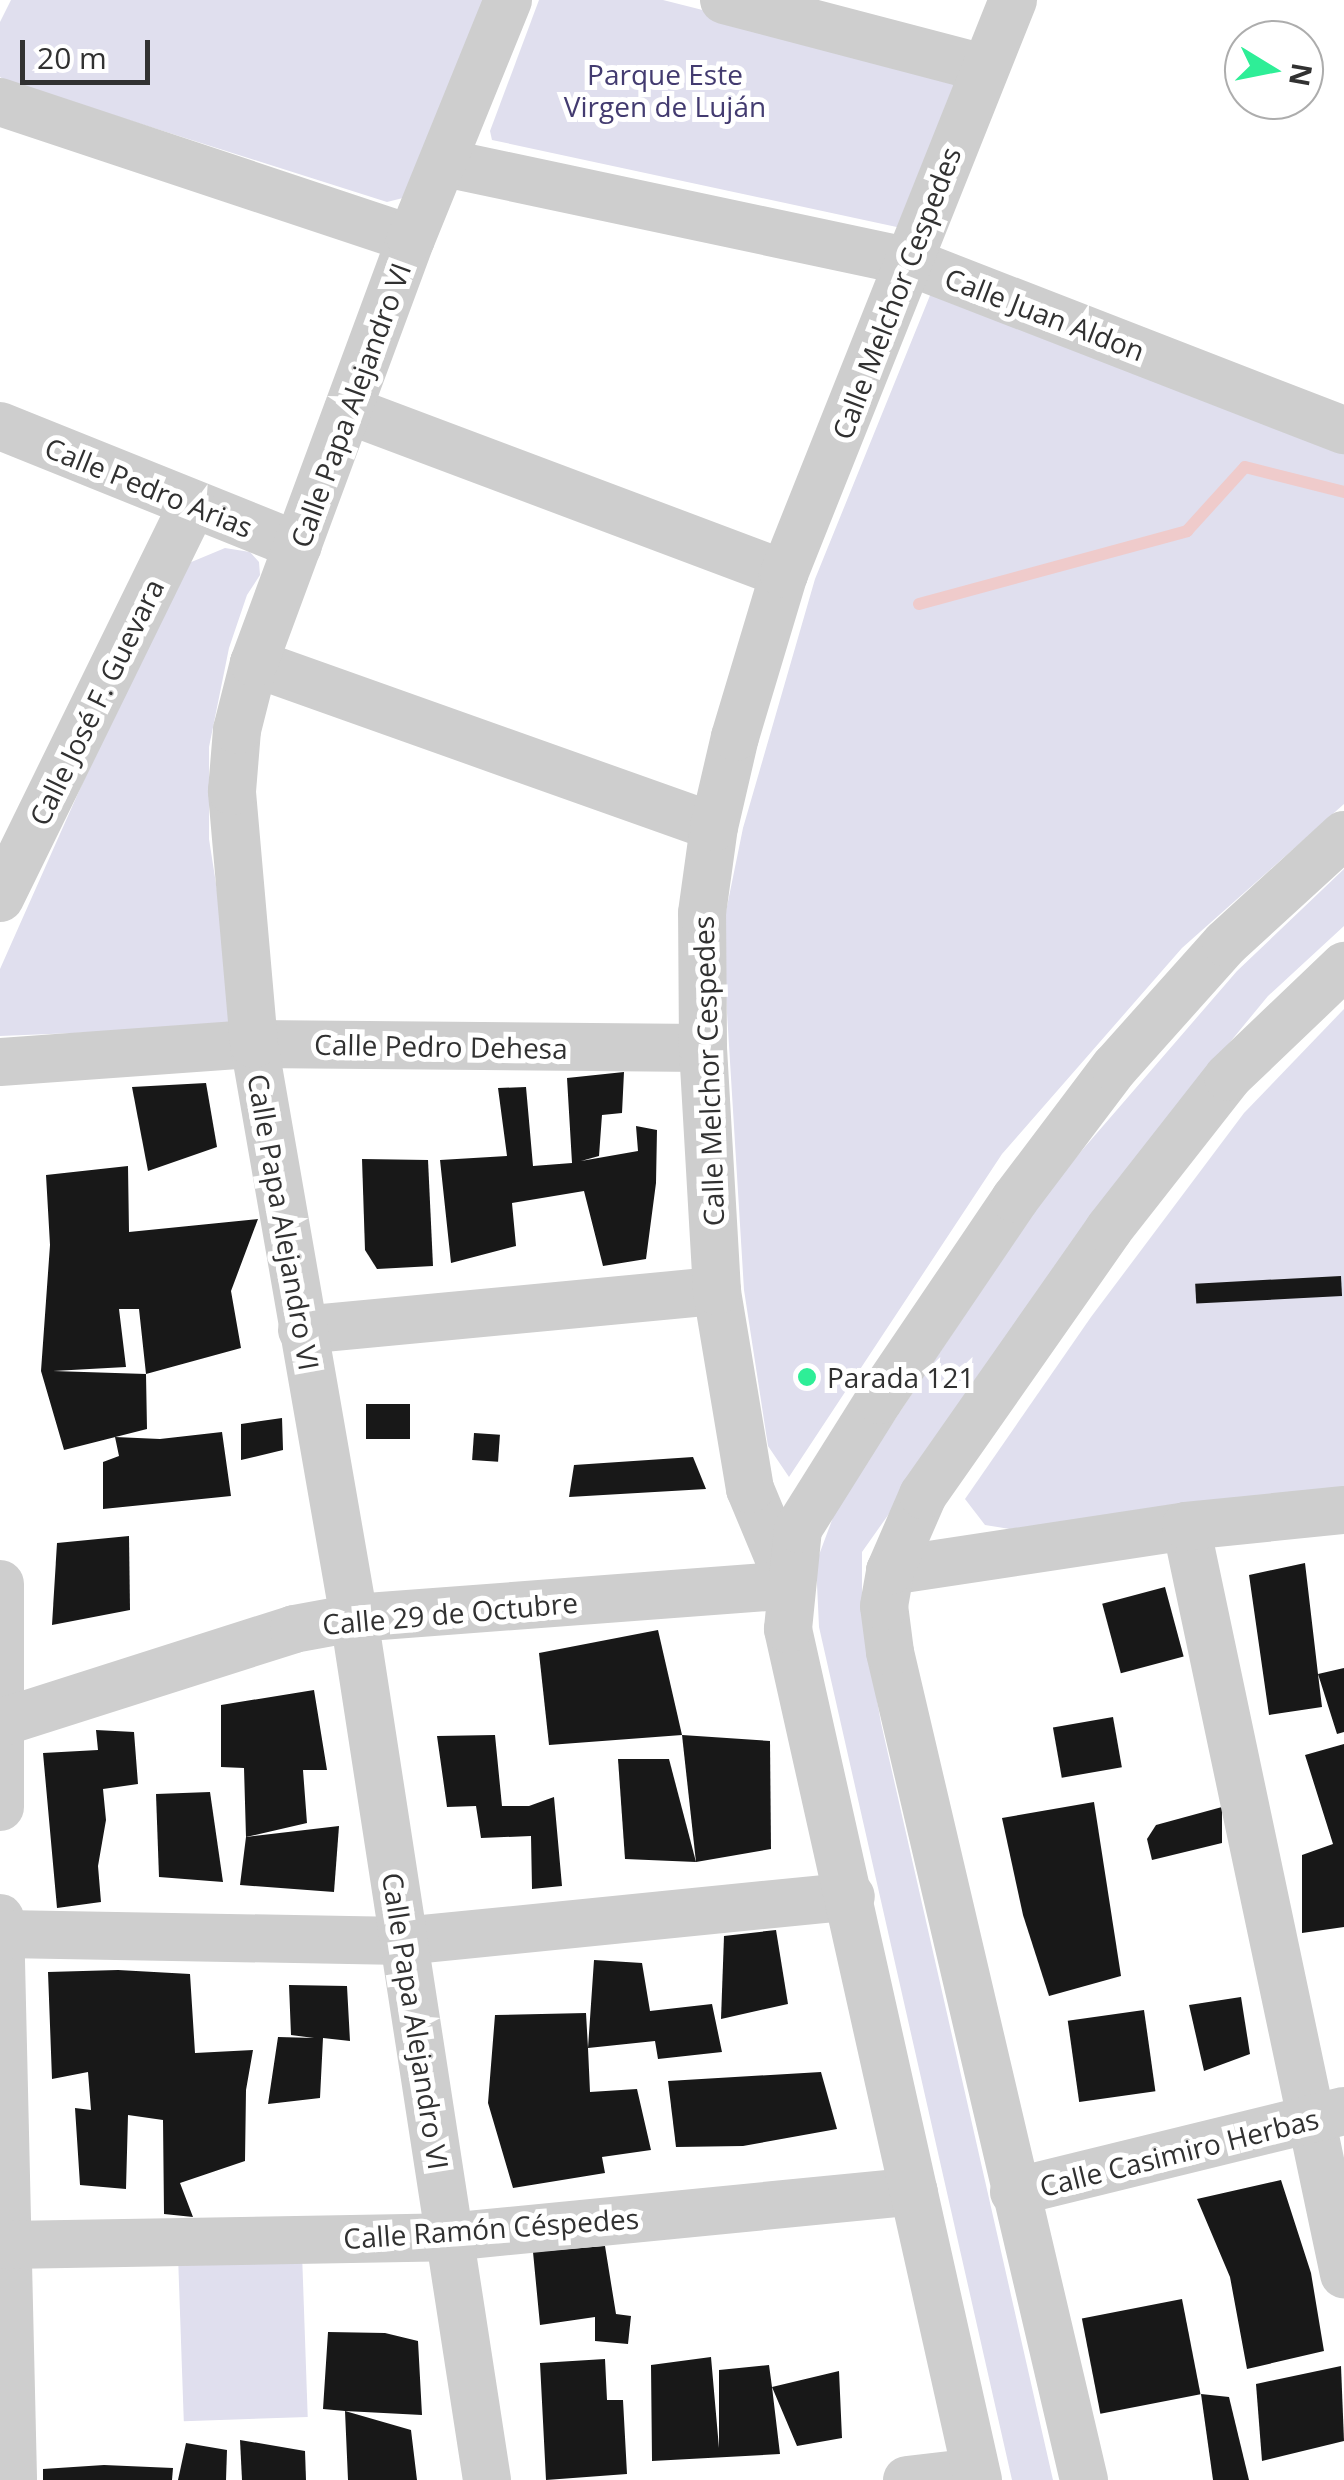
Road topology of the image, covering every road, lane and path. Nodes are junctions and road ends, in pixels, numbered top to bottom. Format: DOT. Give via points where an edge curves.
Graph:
graph roads {
  1 [pos="508,0"];
  2 [pos="724,0"];
  3 [pos="1012,0"];
  4 [pos="984,68"];
  5 [pos="0,102"];
  6 [pos="444,163"];
  7 [pos="411,239"];
  8 [pos="910,262"];
  9 [pos="348,410"];
  10 [pos="0,426"];
  11 [pos="1344,430"];
  12 [pos="192,506"];
  13 [pos="298,546"];
  14 [pos="784,574"];
  15 [pos="254,664"];
  16 [pos="714,827"];
  17 [pos="1344,835"];
  18 [pos="0,898"];
  19 [pos="1344,966"];
  20 [pos="254,1044"];
  21 [pos="703,1048"];
  22 [pos="0,1062"];
  23 [pos="717,1291"];
  24 [pos="302,1330"];
  25 [pos="1344,1510"];
  26 [pos="1186,1526"];
  27 [pos="890,1571"];
  28 [pos="0,1584"];
  29 [pos="790,1585"];
  30 [pos="354,1618"];
  31 [pos="3,1722"];
  32 [pos="0,1807"];
  33 [pos="851,1896"];
  34 [pos="2,1926"];
  35 [pos="404,1941"];
  36 [pos="1327,2116"];
  37 [pos="914,2191"];
  38 [pos="1014,2192"];
  39 [pos="448,2237"];
  40 [pos="6,2246"];
  41 [pos="1344,2274"];
  42 [pos="977,2476"];
  43 [pos="13,2480"];
  44 [pos="487,2480"];
  45 [pos="907,2480"];
  46 [pos="1084,2480"];
  1 -- 6 [label="street, Calle Papa Alejandro VI"];
  2 -- 4 [label="street"];
  3 -- 4 [label="street, Calle Melchor Cespedes"];
  4 -- 8 [label="street, Calle Melchor Cespedes"];
  5 -- 7 [label="street"];
  6 -- 7 [label="street, Calle Papa Alejandro VI"];
  6 -- 8 [label="street, Calle Juan Aldon"];
  7 -- 9 [label="street, Calle Papa Alejandro VI"];
  8 -- 11 [label="street, Calle Juan Aldon"];
  8 -- 14 [label="street, Calle Melchor Cespedes"];
  9 -- 13 [label="street, Calle Papa Alejandro VI"];
  9 -- 14 [label="street"];
  10 -- 12 [label="street, Calle Pedro Arias"];
  12 -- 13 [label="street, Calle Pedro Arias"];
  12 -- 18 [label="street, Calle José F. Guevara"];
  13 -- 15 [label="street, Calle Papa Alejandro VI"];
  14 -- 16 [label="street, Calle Melchor Cespedes"];
  15 -- 16 [label="street"];
  15 -- 20 [label="street, Calle Papa Alejandro VI" via="236,730 232,791"];
  16 -- 21 [label="street, Calle Melchor Cespedes" via="702,913"];
  17 -- 29 [label="street" via="1226,943 1115,1067 1015,1199 798,1530"];
  19 -- 27 [label="street" via="1228,1077 1109,1229 923,1495"];
  20 -- 21 [label="street, Calle Pedro Dehesa"];
  20 -- 22 [label="street, Calle Pedro Dehesa"];
  20 -- 24 [label="street, Calle Papa Alejandro VI"];
  21 -- 23 [label="street, Calle Melchor Cespedes"];
  23 -- 24 [label="street"];
  23 -- 29 [label="street, Calle Melchor Cespedes" via="750,1490"];
  24 -- 30 [label="street, Calle Papa Alejandro VI"];
  25 -- 26 [label="street"];
  26 -- 27 [label="street"];
  26 -- 36 [label="street"];
  27 -- 38 [label="street" via="884,1606 890,1652"];
  28 -- 31 [label="street"];
  29 -- 30 [label="street, Calle 29 de Octubre"];
  29 -- 33 [label="street" via="788,1630"];
  30 -- 31 [label="street, Calle 29 de Octubre" via="294,1629"];
  30 -- 35 [label="street, Calle Papa Alejandro VI"];
  31 -- 32 [label="street"];
  33 -- 35 [label="street"];
  33 -- 37 [label="street"];
  34 -- 35 [label="street"];
  34 -- 40 [label="street"];
  35 -- 39 [label="street, Calle Papa Alejandro VI"];
  36 -- 38 [label="street, Calle Casimiro Herbas"];
  36 -- 41 [label="street"];
  37 -- 39 [label="street, Calle Ramón Céspedes"];
  37 -- 42 [label="street"];
  38 -- 46 [label="street"];
  39 -- 40 [label="street, Calle Ramón Céspedes"];
  39 -- 44 [label="street, Calle Papa Alejandro VI"];
  40 -- 43 [label="street"];
  42 -- 45 [label="street"];
}
